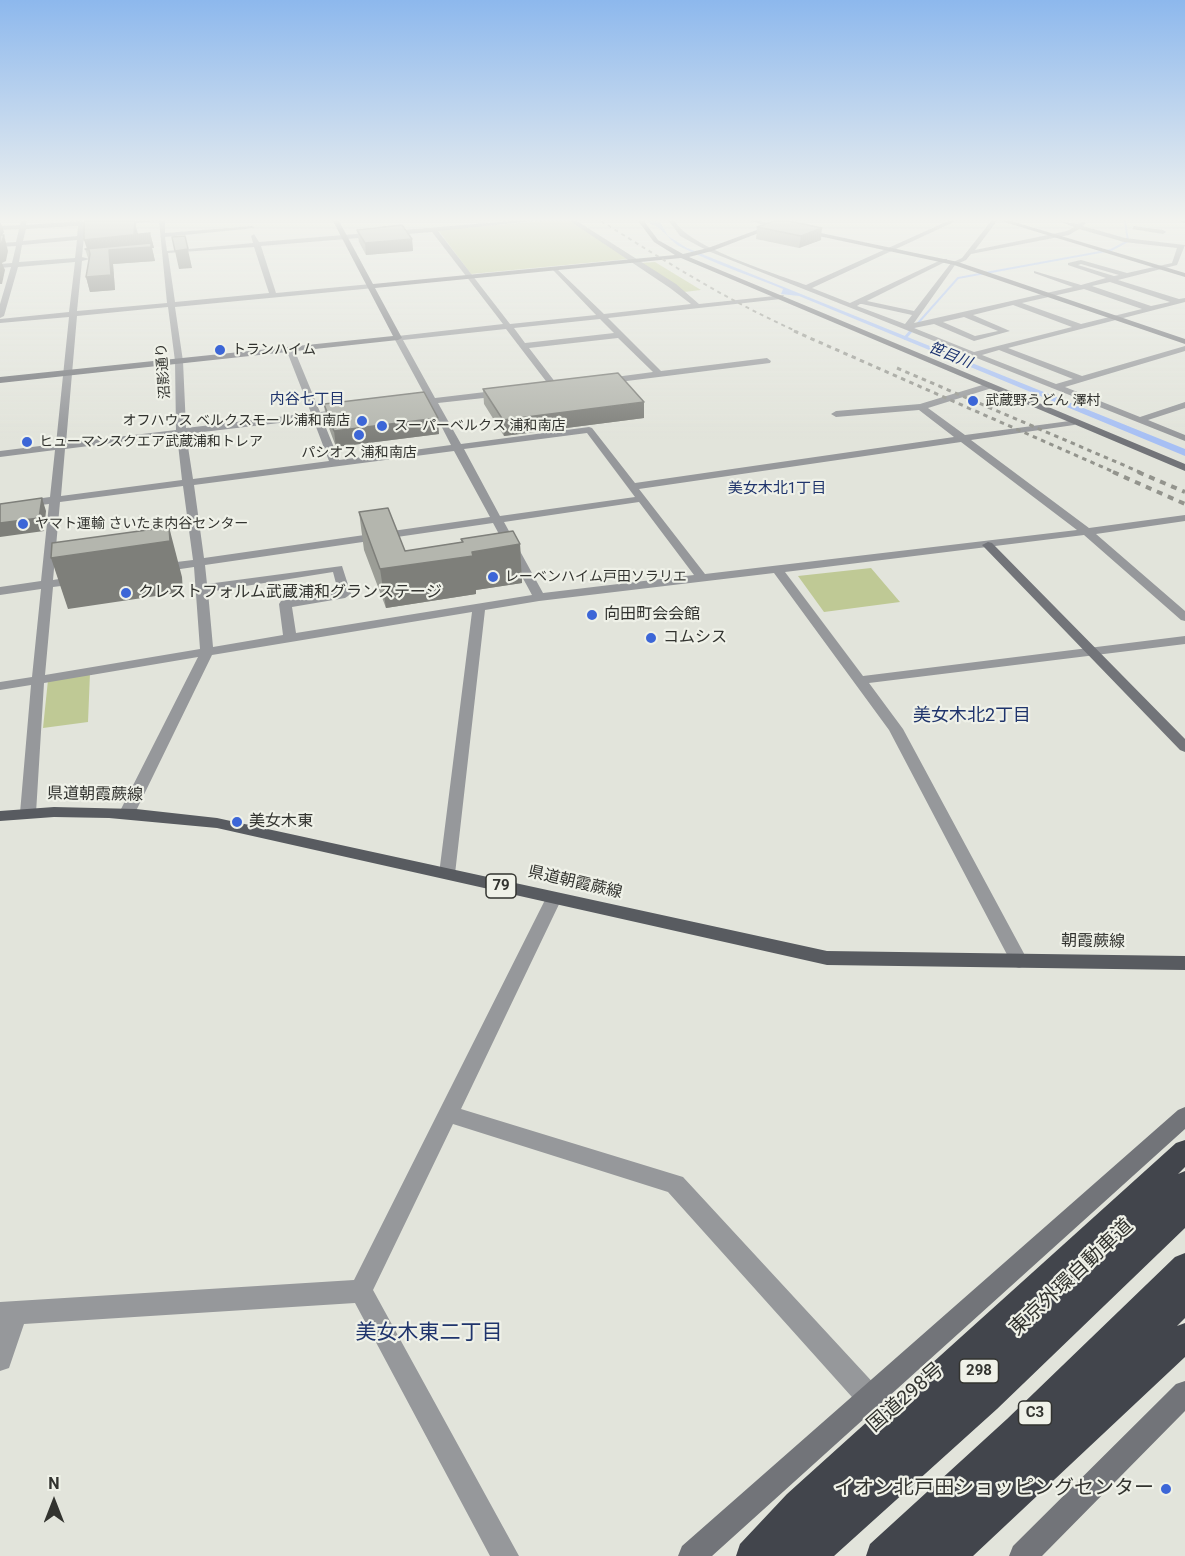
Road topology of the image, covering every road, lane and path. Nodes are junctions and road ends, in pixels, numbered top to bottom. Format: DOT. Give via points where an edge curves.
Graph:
graph roads {
  1 [pos="7,294"];
  2 [pos="75,294"];
  3 [pos="169,294"];
  4 [pos="288,294"];
  5 [pos="375,294"];
  6 [pos="483,294"];
  7 [pos="580,294"];
  8 [pos="683,294"];
  9 [pos="773,294"];
  10 [pos="820,294"];
  11 [pos="876,294"];
  12 [pos="933,294"];
  13 [pos="1045,294"];
  14 [pos="1055,294"];
  15 [pos="1103,294"];
  16 [pos="1159,294"];
  17 [pos="273,295"];
  18 [pos="1049,295"];
  19 [pos="781,297"];
  20 [pos="1182,301"];
  21 [pos="859,302"];
  22 [pos="1014,303"];
  23 [pos="170,305"];
  24 [pos="697,306"];
  25 [pos="850,306"];
  26 [pos="1151,309"];
  27 [pos="73,314"];
  28 [pos="916,314"];
  29 [pos="965,315"];
  30 [pos="0,316"];
  31 [pos="602,316"];
  32 [pos="1116,318"];
  33 [pos="0,321"];
  34 [pos="935,322"];
  35 [pos="507,326"];
  36 [pos="906,327"];
  37 [pos="1081,327"];
  38 [pos="621,335"];
  39 [pos="986,336"];
  40 [pos="398,338"];
  41 [pos="1185,342"];
  42 [pos="522,346"];
  43 [pos="1005,347"];
  44 [pos="1185,348"];
  45 [pos="290,349"];
  46 [pos="975,354"];
  47 [pos="179,361"];
  48 [pos="767,361"];
  49 [pos="67,372"];
  50 [pos="659,374"];
  51 [pos="1081,379"];
  52 [pos="0,380"];
  53 [pos="590,382"];
  54 [pos="567,385"];
  55 [pos="989,386"];
  56 [pos="555,387"];
  57 [pos="1056,387"];
  58 [pos="544,388"];
  59 [pos="511,392"];
  60 [pos="433,402"];
  61 [pos="1185,405"];
  62 [pos="398,406"];
  63 [pos="921,407"];
  64 [pos="352,411"];
  65 [pos="836,414"];
  66 [pos="317,415"];
  67 [pos="1139,420"];
  68 [pos="1074,422"];
  69 [pos="181,432"];
  70 [pos="963,437"];
  71 [pos="1185,438"];
  72 [pos="60,446"];
  73 [pos="457,446"];
  74 [pos="0,454"];
  75 [pos="335,463"];
  76 [pos="1185,468"];
  77 [pos="188,483"];
  78 [pos="632,487"];
  79 [pos="55,500"];
  80 [pos="641,500"];
  81 [pos="0,507"];
  82 [pos="1185,518"];
  83 [pos="496,519"];
  84 [pos="1088,532"];
  85 [pos="988,545"];
  86 [pos="199,562"];
  87 [pos="152,569"];
  88 [pos="778,570"];
  89 [pos="94,578"];
  90 [pos="702,578"];
  91 [pos="47,584"];
  92 [pos="201,589"];
  93 [pos="0,591"];
  94 [pos="539,597"];
  95 [pos="479,608"];
  96 [pos="1185,617"];
  97 [pos="290,638"];
  98 [pos="1185,640"];
  99 [pos="207,652"];
  100 [pos="1093,652"];
  101 [pos="38,679"];
  102 [pos="860,680"];
  103 [pos="0,686"];
  104 [pos="1185,747"];
  105 [pos="28,813"];
  106 [pos="127,813"];
  107 [pos="0,816"];
  108 [pos="447,874"];
  109 [pos="554,898"];
  110 [pos="1010,961"];
  111 [pos="1185,963"];
  112 [pos="448,1114"];
  113 [pos="1185,1116"];
  114 [pos="1185,1151"];
  115 [pos="1185,1183"];
  116 [pos="1185,1211"];
  117 [pos="1185,1266"];
  118 [pos="361,1291"];
  119 [pos="1185,1298"];
  120 [pos="8,1313"];
  121 [pos="1178,1344"];
  122 [pos="0,1359"];
  123 [pos="1185,1393"];
  124 [pos="869,1397"];
  125 [pos="505,1556"];
  126 [pos="692,1556"];
  127 [pos="752,1556"];
  128 [pos="769,1556"];
  129 [pos="810,1556"];
  130 [pos="882,1556"];
  131 [pos="921,1556"];
  132 [pos="949,1556"];
  133 [pos="1023,1556"];
  1 -- 30 [label="street"];
  2 -- 27 [label="street"];
  3 -- 23 [label="street, 沼影通り"];
  4 -- 17 [label="street"];
  5 -- 40 [label="street"];
  6 -- 35 [label="street"];
  7 -- 31 [label="street"];
  8 -- 24 [label="street"];
  9 -- 19 [label="street"];
  10 -- 25 [label="street"];
  11 -- 21 [label="street"];
  12 -- 28 [label="street"];
  13 -- 18 [label="street"];
  14 -- 18 [label="street"];
  15 -- 26 [label="street"];
  16 -- 20 [label="street"];
  17 -- 23 [label="street"];
  18 -- 22 [label="street"];
  18 -- 32 [label="street"];
  19 -- 24 [label="street"];
  19 -- 55 [label="street"];
  20 -- 26 [label="street"];
  21 -- 25 [label="street"];
  21 -- 28 [label="street"];
  22 -- 29 [label="street"];
  22 -- 37 [label="street"];
  23 -- 27 [label="street"];
  23 -- 47 [label="street, 沼影通り"];
  24 -- 31 [label="street"];
  25 -- 36 [label="street"];
  26 -- 32 [label="street"];
  27 -- 33 [label="street"];
  27 -- 49 [label="street"];
  28 -- 36 [label="street"];
  29 -- 34 [label="street"];
  29 -- 39 [label="street" via="1006,331"];
  31 -- 35 [label="street"];
  31 -- 38 [label="street"];
  32 -- 37 [label="street"];
  32 -- 41 [label="street"];
  34 -- 36 [label="street"];
  34 -- 39 [label="street" via="974,339"];
  35 -- 40 [label="street"];
  35 -- 42 [label="street"];
  36 -- 46 [label="street"];
  37 -- 43 [label="street"];
  38 -- 42 [label="street"];
  38 -- 50 [label="street"];
  39 -- 43 [label="street"];
  40 -- 45 [label="street"];
  40 -- 60 [label="street"];
  42 -- 56 [label="street"];
  43 -- 46 [label="street"];
  43 -- 51 [label="street"];
  44 -- 51 [label="street"];
  45 -- 47 [label="street"];
  45 -- 66 [label="street"];
  46 -- 57 [label="street"];
  47 -- 49 [label="street"];
  47 -- 69 [label="street, 沼影通り"];
  48 -- 50 [label="street"];
  49 -- 52 [label="street"];
  49 -- 72 [label="street"];
  50 -- 53 [label="street"];
  51 -- 57 [label="street"];
  54 -- 56 [label="street"];
  55 -- 63 [label="street"];
  55 -- 68 [label="street"];
  56 -- 58 [label="street"];
  57 -- 67 [label="street"];
  59 -- 60 [label="street"];
  60 -- 62 [label="street"];
  60 -- 73 [label="street"];
  61 -- 67 [label="street"];
  63 -- 65 [label="street"];
  63 -- 70 [label="street"];
  64 -- 66 [label="street"];
  66 -- 69 [label="street"];
  66 -- 75 [label="street"];
  67 -- 71 [label="street"];
  68 -- 70 [label="street"];
  68 -- 76 [label="street"];
  69 -- 72 [label="street"];
  69 -- 77 [label="street, 沼影通り"];
  70 -- 78 [label="street"];
  70 -- 84 [label="street"];
  72 -- 74 [label="street"];
  72 -- 79 [label="street"];
  73 -- 75 [label="street"];
  73 -- 78 [label="street" via="589,430"];
  73 -- 83 [label="street"];
  75 -- 77 [label="street"];
  77 -- 79 [label="street"];
  77 -- 86 [label="street, 沼影通り"];
  78 -- 80 [label="street"];
  79 -- 81 [label="street"];
  79 -- 91 [label="street"];
  80 -- 83 [label="street"];
  80 -- 90 [label="street"];
  82 -- 84 [label="street"];
  83 -- 86 [label="street"];
  83 -- 94 [label="street"];
  84 -- 85 [label="street"];
  84 -- 96 [label="street"];
  85 -- 88 [label="street"];
  85 -- 100 [label="street"];
  86 -- 87 [label="street"];
  86 -- 92 [label="street, 沼影通り"];
  88 -- 90 [label="street"];
  88 -- 102 [label="street"];
  89 -- 91 [label="street"];
  90 -- 94 [label="street"];
  91 -- 93 [label="street"];
  91 -- 101 [label="street"];
  92 -- 97 [label="street" via="338,568 345,594 285,604"];
  92 -- 99 [label="street, 沼影通り"];
  94 -- 95 [label="street"];
  95 -- 97 [label="street"];
  95 -- 108 [label="street"];
  97 -- 99 [label="street"];
  98 -- 100 [label="street"];
  99 -- 101 [label="street"];
  99 -- 106 [label="street"];
  100 -- 102 [label="street"];
  100 -- 104 [label="street"];
  101 -- 103 [label="street"];
  101 -- 105 [label="street"];
  102 -- 110 [label="street" via="896,729"];
  105 -- 106 [label="main road, 県道朝霞蕨線 / 79"];
  105 -- 107 [label="main road, 県道朝霞蕨線 / 79"];
  106 -- 108 [label="main road, 県道朝霞蕨線 / 79" via="217,823"];
  108 -- 109 [label="main road, 県道朝霞蕨線 / 79"];
  109 -- 110 [label="main road, 県道朝霞蕨線 / 79" via="827,958"];
  109 -- 112 [label="street"];
  110 -- 111 [label="main road, 朝霞蕨線 / 79"];
  112 -- 118 [label="street"];
  112 -- 124 [label="street" via="675,1184"];
  113 -- 124 [label="street"];
  114 -- 127 [label="highway" via="798,1505"];
  115 -- 128 [label="highway, 国道298号 / 298"];
  116 -- 129 [label="highway, 東京外環自動車道 / C3"];
  117 -- 130 [label="highway, C3" via="1018,1430"];
  118 -- 120 [label="street"];
  118 -- 125 [label="street"];
  119 -- 131 [label="highway"];
  120 -- 122 [label="street"];
  121 -- 132 [label="highway"];
  123 -- 133 [label="street"];
  124 -- 126 [label="street"];
}
